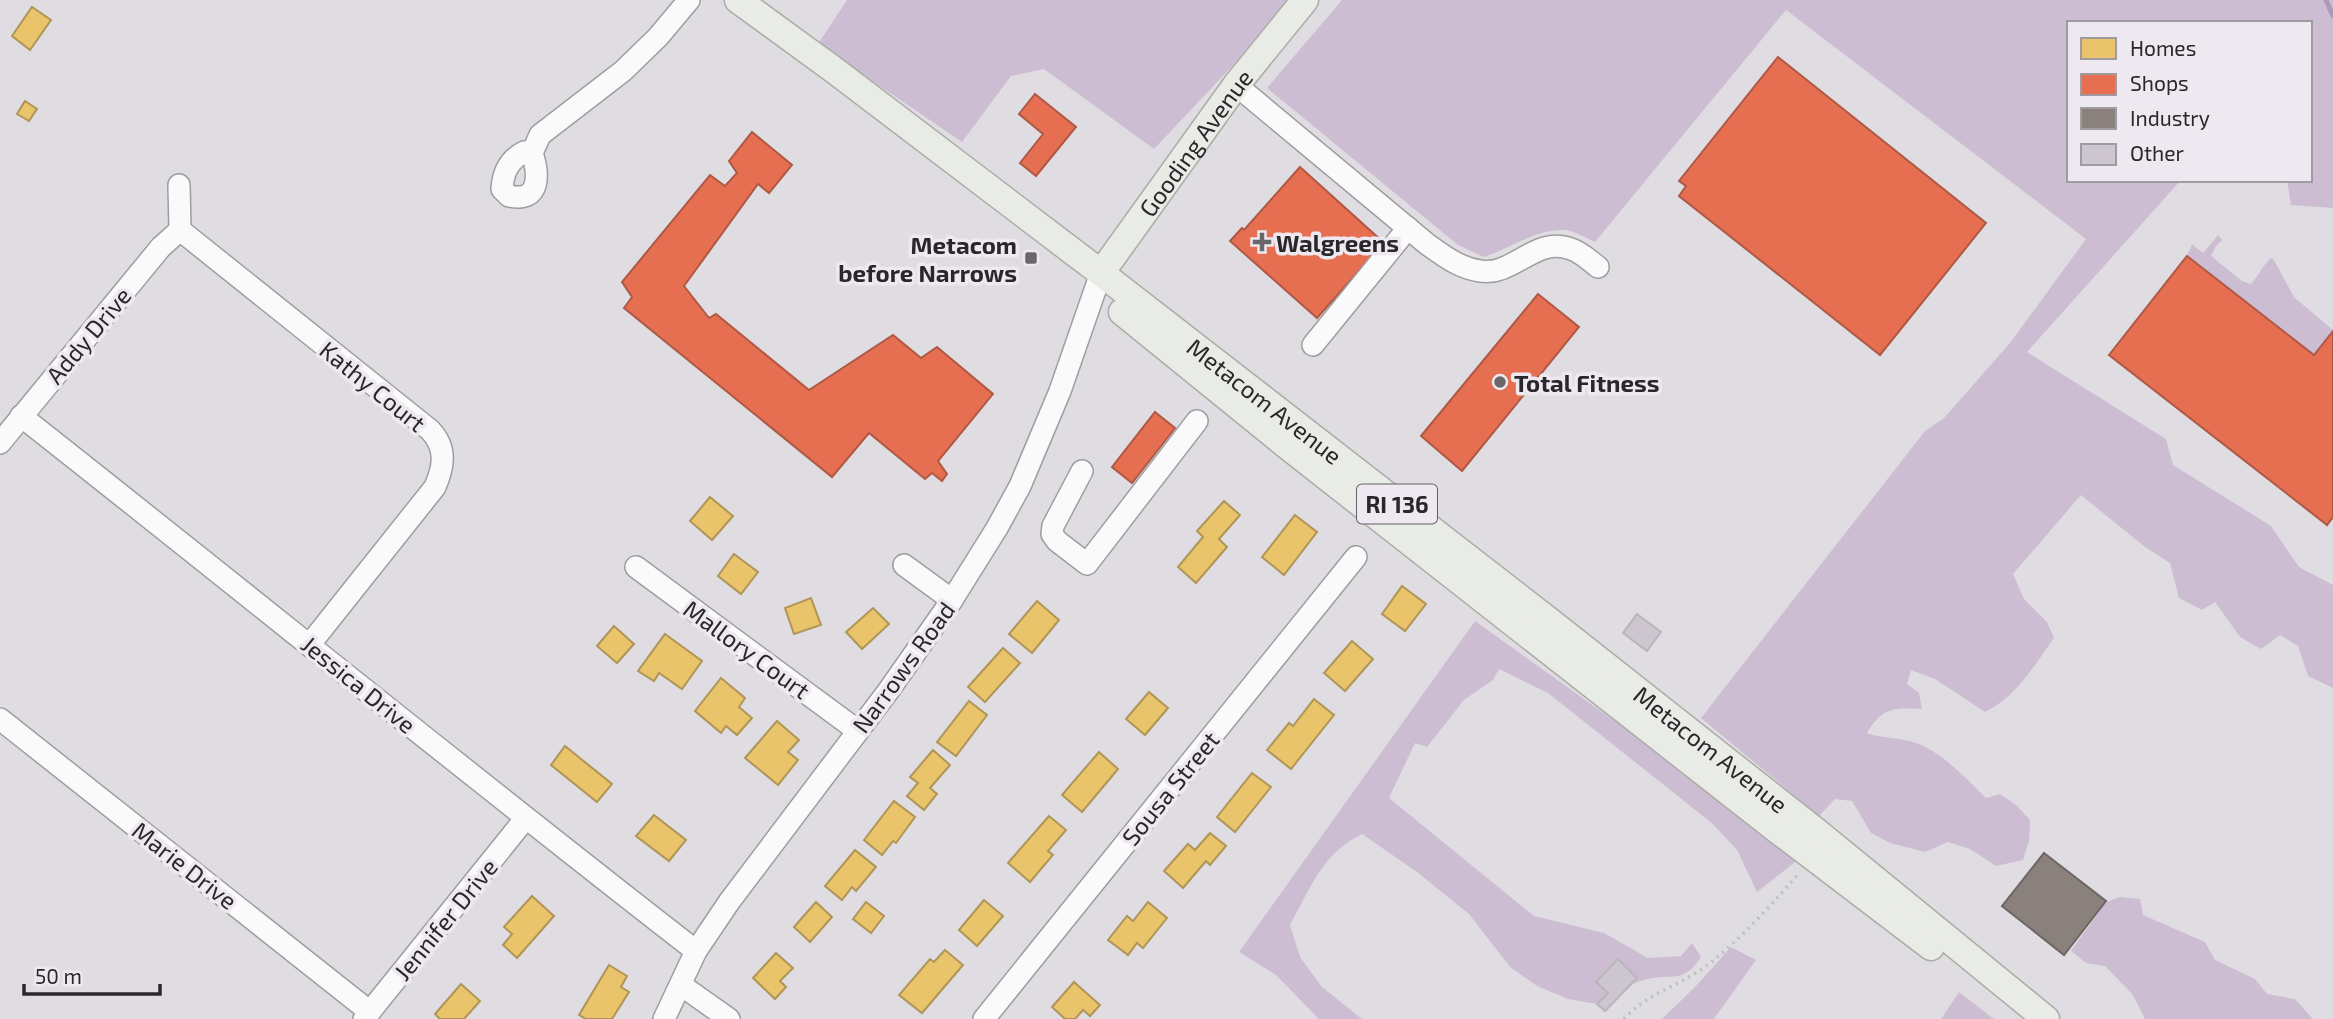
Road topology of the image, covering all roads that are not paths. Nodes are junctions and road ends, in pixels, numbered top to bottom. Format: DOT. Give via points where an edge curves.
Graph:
graph roads {
  1 [pos="688,0"];
  2 [pos="737,0"];
  3 [pos="1306,0"];
  4 [pos="1236,85"];
  5 [pos="532,153"];
  6 [pos="179,185"];
  7 [pos="1408,228"];
  8 [pos="180,230"];
  9 [pos="1598,267"];
  10 [pos="1098,282"];
  11 [pos="1313,345"];
  12 [pos="21,416"];
  13 [pos="1197,421"];
  14 [pos="0,443"];
  15 [pos="1082,471"];
  16 [pos="1356,557"];
  17 [pos="904,565"];
  18 [pos="636,567"];
  19 [pos="952,600"];
  20 [pos="310,644"];
  21 [pos="0,719"];
  22 [pos="858,731"];
  23 [pos="1676,735"];
  24 [pos="525,819"];
  25 [pos="696,951"];
  26 [pos="681,985"];
  27 [pos="367,1016"];
  28 [pos="664,1019"];
  29 [pos="729,1019"];
  30 [pos="984,1019"];
  31 [pos="2029,1019"];
  32 [pos="2046,1019"];
  1 -- 5 [label="street" via="623,71 540,135"];
  2 -- 10 [label="main road, Metacom Avenue / RI 136"];
  3 -- 4 [label="main road, Gooding Avenue"];
  4 -- 7 [label="street"];
  4 -- 10 [label="main road, Gooding Avenue"];
  6 -- 8 [label="street"];
  7 -- 9 [label="street" via="1452,262 1481,272 1558,246 1572,249"];
  7 -- 11 [label="street"];
  8 -- 12 [label="street, Addy Drive"];
  8 -- 20 [label="street, Kathy Court" via="430,430 444,458 435,487"];
  10 -- 19 [label="street, Narrows Road" via="1059,394 1020,486"];
  10 -- 23 [label="main road, Metacom Avenue / RI 136" via="1291,449"];
  12 -- 14 [label="street, Addy Drive"];
  12 -- 20 [label="street, Jessica Drive"];
  13 -- 15 [label="street" via="1087,564 1052,534"];
  16 -- 30 [label="street, Sousa Street"];
  17 -- 19 [label="street"];
  18 -- 22 [label="street, Mallory Court"];
  19 -- 22 [label="street, Narrows Road"];
  20 -- 24 [label="street, Jessica Drive"];
  21 -- 27 [label="street, Marie Drive"];
  22 -- 25 [label="street, Narrows Road"];
  23 -- 31 [label="main road, Metacom Avenue / RI 136" via="1813,858"];
  23 -- 32 [label="main road, Metacom Avenue / RI 136"];
  24 -- 25 [label="street, Jessica Drive"];
  24 -- 27 [label="street, Jennifer Drive"];
  25 -- 26 [label="street, Narrows Road"];
  26 -- 28 [label="street, Narrows Road"];
  26 -- 29 [label="street"];
}
